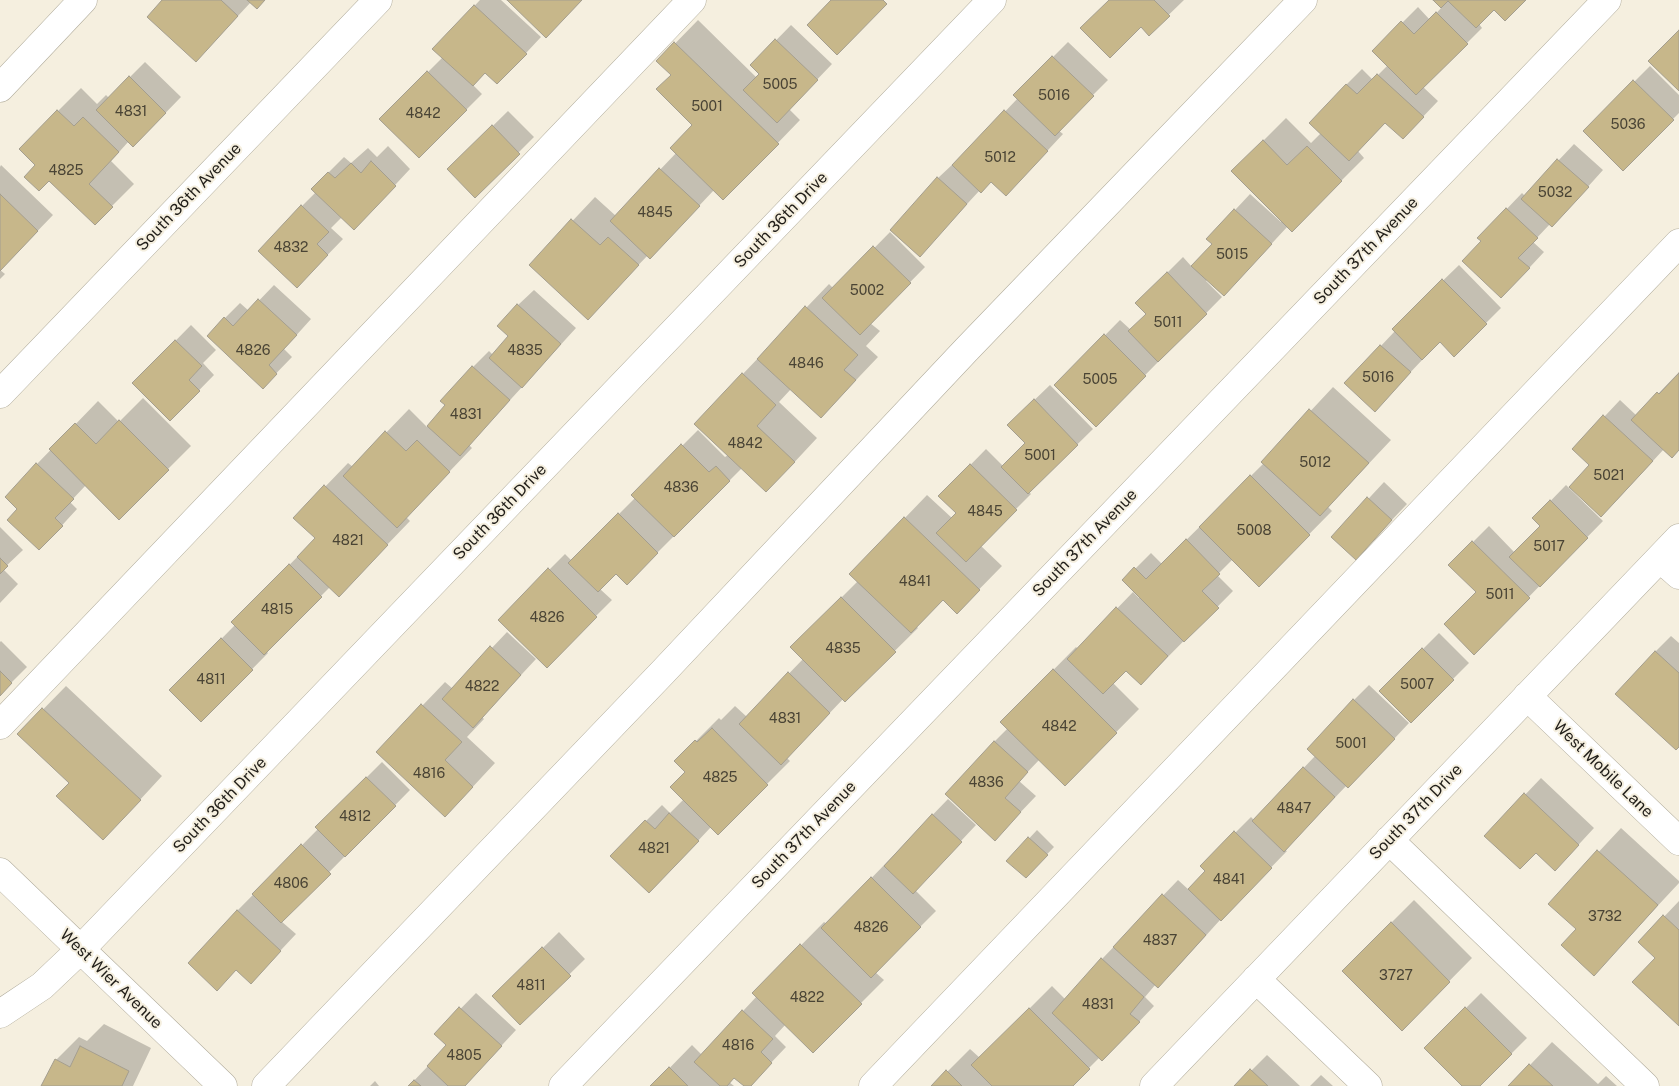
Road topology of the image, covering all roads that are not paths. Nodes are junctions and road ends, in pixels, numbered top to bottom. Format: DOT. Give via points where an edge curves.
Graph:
graph roads {
  1 [pos="83,0"];
  2 [pos="378,0"];
  3 [pos="692,0"];
  4 [pos="992,0"];
  5 [pos="1303,0"];
  6 [pos="1607,0"];
  7 [pos="0,88"];
  8 [pos="1679,243"];
  9 [pos="0,394"];
  10 [pos="1679,538"];
  11 [pos="1670,566"];
  12 [pos="1527,696"];
  13 [pos="0,725"];
  14 [pos="1389,840"];
  15 [pos="1679,841"];
  16 [pos="0,872"];
  17 [pos="81,950"];
  18 [pos="1256,979"];
  19 [pos="0,1014"];
  20 [pos="223,1086"];
  21 [pos="266,1086"];
  22 [pos="563,1086"];
  23 [pos="873,1086"];
  24 [pos="1154,1086"];
  25 [pos="1368,1086"];
  26 [pos="1645,1086"];
  1 -- 7 [label="street"];
  2 -- 9 [label="street, South 36th Avenue"];
  3 -- 13 [label="street"];
  4 -- 17 [label="street, South 36th Drive"];
  5 -- 21 [label="street"];
  6 -- 22 [label="street, South 37th Avenue"];
  8 -- 23 [label="street"];
  10 -- 11 [label="street, South 37th Drive"];
  11 -- 12 [label="street, South 37th Drive"];
  12 -- 14 [label="street, South 37th Drive"];
  12 -- 15 [label="street, West Mobile Lane"];
  14 -- 18 [label="street, South 37th Drive"];
  14 -- 26 [label="street"];
  16 -- 17 [label="street, West Wier Avenue"];
  17 -- 19 [label="street, South 36th Drive" via="42,986"];
  17 -- 20 [label="street, West Wier Avenue"];
  18 -- 24 [label="street, South 37th Drive"];
  18 -- 25 [label="street"];
}
